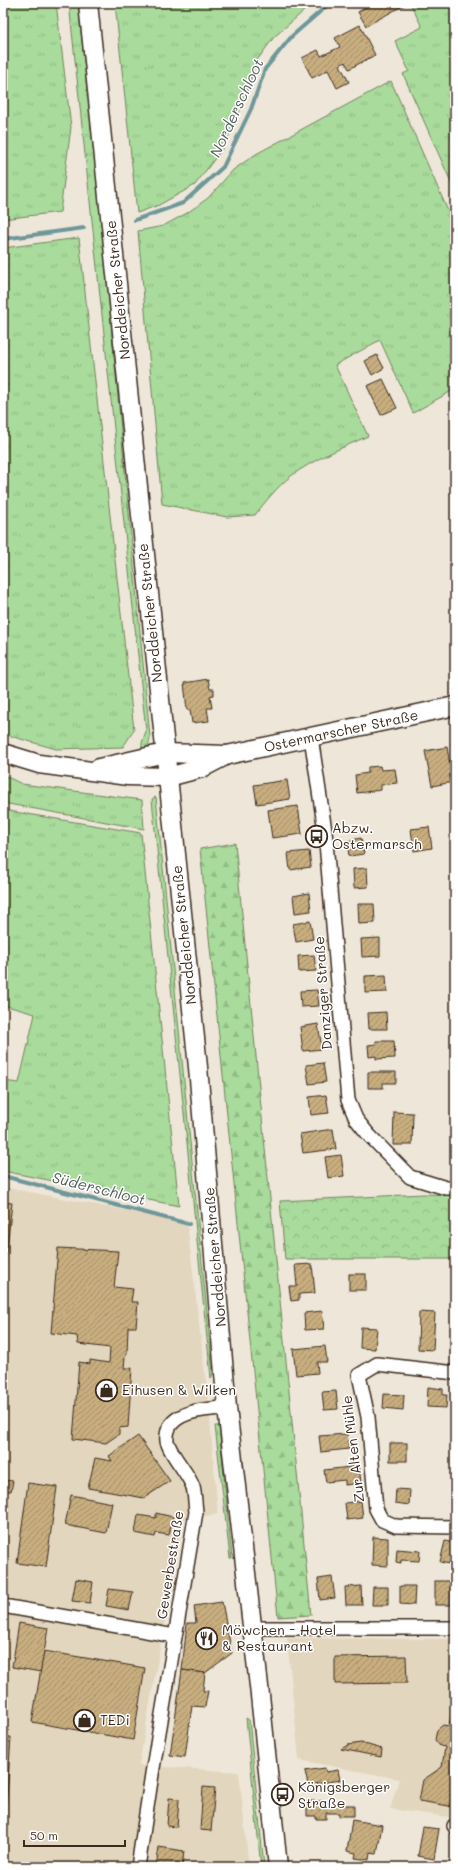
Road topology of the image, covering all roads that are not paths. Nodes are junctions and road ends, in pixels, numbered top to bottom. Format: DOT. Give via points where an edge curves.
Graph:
graph roads {
  1 [pos="88,3"];
  2 [pos="455,706"];
  3 [pos="311,737"];
  4 [pos="3,753"];
  5 [pos="165,753"];
  6 [pos="227,755"];
  7 [pos="90,771"];
  8 [pos="168,777"];
  9 [pos="455,1188"];
  10 [pos="455,1373"];
  11 [pos="227,1408"];
  12 [pos="455,1526"];
  13 [pos="3,1606"];
  14 [pos="253,1628"];
  15 [pos="455,1628"];
  16 [pos="175,1636"];
  17 [pos="138,1867"];
  18 [pos="278,1867"];
  1 -- 5 [label="main road, Norddeicher Straße"];
  2 -- 3 [label="main road, Ostermarscher Straße"];
  3 -- 6 [label="main road, Ostermarscher Straße"];
  3 -- 9 [label="street, Danziger Straße" via="325,831 348,1100 356,1119 368,1134 410,1177 446,1188"];
  4 -- 7 [label="main road, Ostermarscher Straße" via="39,764"];
  5 -- 6 [label="main road, Ostermarscher Straße"];
  5 -- 7 [label="main road, Ostermarscher Straße"];
  5 -- 8 [label="main road, Norddeicher Straße"];
  6 -- 8 [label="main road, Ostermarscher Straße" via="202,768"];
  7 -- 8 [label="main road, Ostermarscher Straße" via="128,776"];
  8 -- 11 [label="main road, Norddeicher Straße" via="198,1067"];
  10 -- 12 [label="street, Zur Alten Mühle" via="377,1364 358,1375 368,1417 376,1509 382,1520 396,1526"];
  11 -- 14 [label="main road, Norddeicher Straße"];
  11 -- 16 [label="street, Gewerbestraße" via="189,1413 176,1419 168,1430 166,1442 193,1489 196,1512"];
  13 -- 16 [label="street, Gewerbestraße"];
  14 -- 15 [label="street"];
  14 -- 18 [label="main road, Norddeicher Straße"];
  16 -- 17 [label="street, Gewerbestraße"];
}
